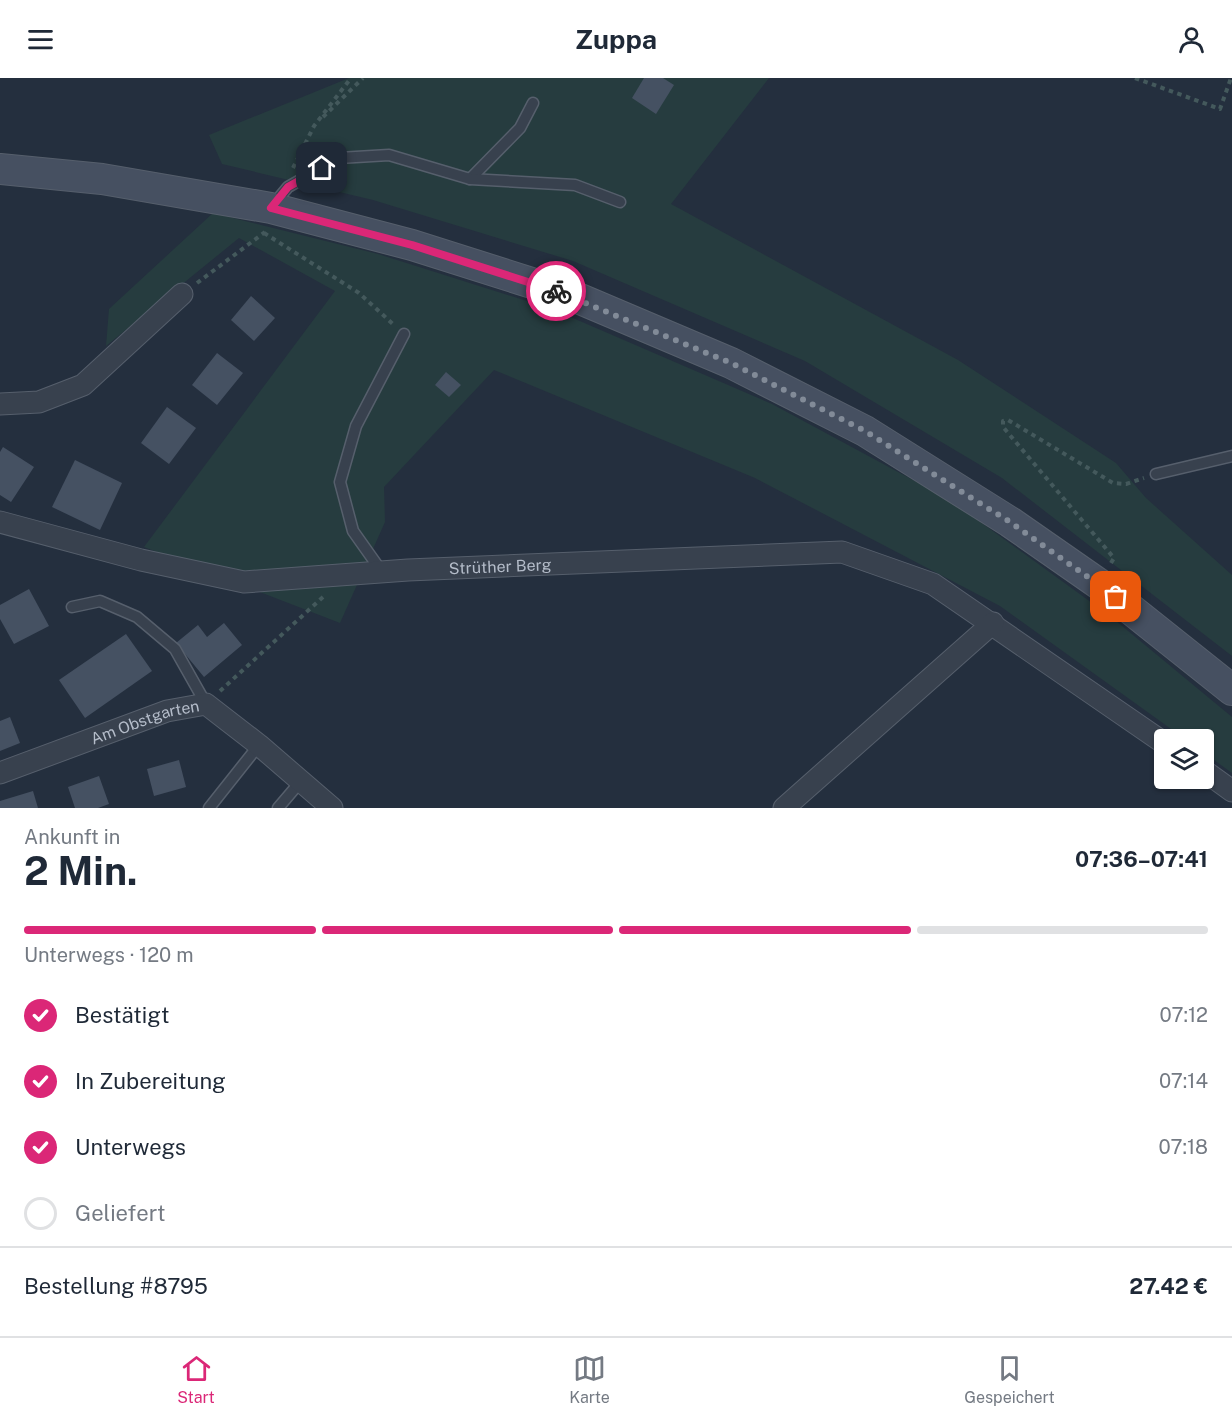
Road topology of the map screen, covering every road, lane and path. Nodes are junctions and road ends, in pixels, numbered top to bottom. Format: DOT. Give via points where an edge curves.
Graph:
graph roads {
  1 [pos="351,78"];
  2 [pos="363,78"];
  3 [pos="1135,78"];
  4 [pos="1231,78"];
  5 [pos="533,103"];
  6 [pos="314,126"];
  7 [pos="0,169"];
  8 [pos="465,177"];
  9 [pos="620,202"];
  10 [pos="275,209"];
  11 [pos="182,294"];
  12 [pos="404,334"];
  13 [pos="0,404"];
  14 [pos="1232,456"];
  15 [pos="1156,474"];
  16 [pos="0,522"];
  17 [pos="1108,569"];
  18 [pos="382,572"];
  19 [pos="346,574"];
  20 [pos="72,607"];
  21 [pos="993,623"];
  22 [pos="1232,690"];
  23 [pos="206,704"];
  24 [pos="1154,736"];
  25 [pos="259,745"];
  26 [pos="0,773"];
  27 [pos="1214,778"];
  28 [pos="301,781"];
  29 [pos="1232,791"];
  30 [pos="209,808"];
  31 [pos="278,808"];
  32 [pos="332,808"];
  33 [pos="784,808"];
  1 -- 6 [label="path"];
  2 -- 6 [label="path"];
  3 -- 4 [label="path" via="1220,108"];
  5 -- 8 [label="lane" via="520,128"];
  6 -- 10 [label="path"];
  7 -- 10 [label="main road" via="102,179"];
  8 -- 9 [label="lane" via="575,185"];
  8 -- 10 [label="lane" via="389,155 339,158"];
  10 -- 11 [label="path"];
  10 -- 12 [label="path"];
  10 -- 22 [label="main road" via="412,245 573,296 742,368 865,431 1010,522 1099,584"];
  11 -- 13 [label="street" via="83,385 39,402"];
  12 -- 18 [label="lane" via="356,426 340,482 353,531"];
  14 -- 15 [label="lane"];
  15 -- 17 [label="path" via="1126,484 1113,483 1008,420 1003,421 1003,427 1113,558"];
  16 -- 19 [label="street, Strüther Berg" via="141,560 244,582"];
  18 -- 19 [label="street, Strüther Berg"];
  18 -- 21 [label="street, Strüther Berg" via="842,552 933,584"];
  19 -- 23 [label="path" via="346,591 321,598"];
  20 -- 23 [label="lane" via="100,601 137,617 175,649"];
  21 -- 24 [label="street, Strüther Berg"];
  21 -- 33 [label="street"];
  23 -- 25 [label="street, Am Obstgarten"];
  23 -- 26 [label="street, Am Obstgarten" via="167,711"];
  25 -- 28 [label="street, Am Obstgarten"];
  25 -- 30 [label="lane"];
  27 -- 29 [label="street"];
  28 -- 31 [label="lane"];
  28 -- 32 [label="street, Am Obstgarten"];
}
